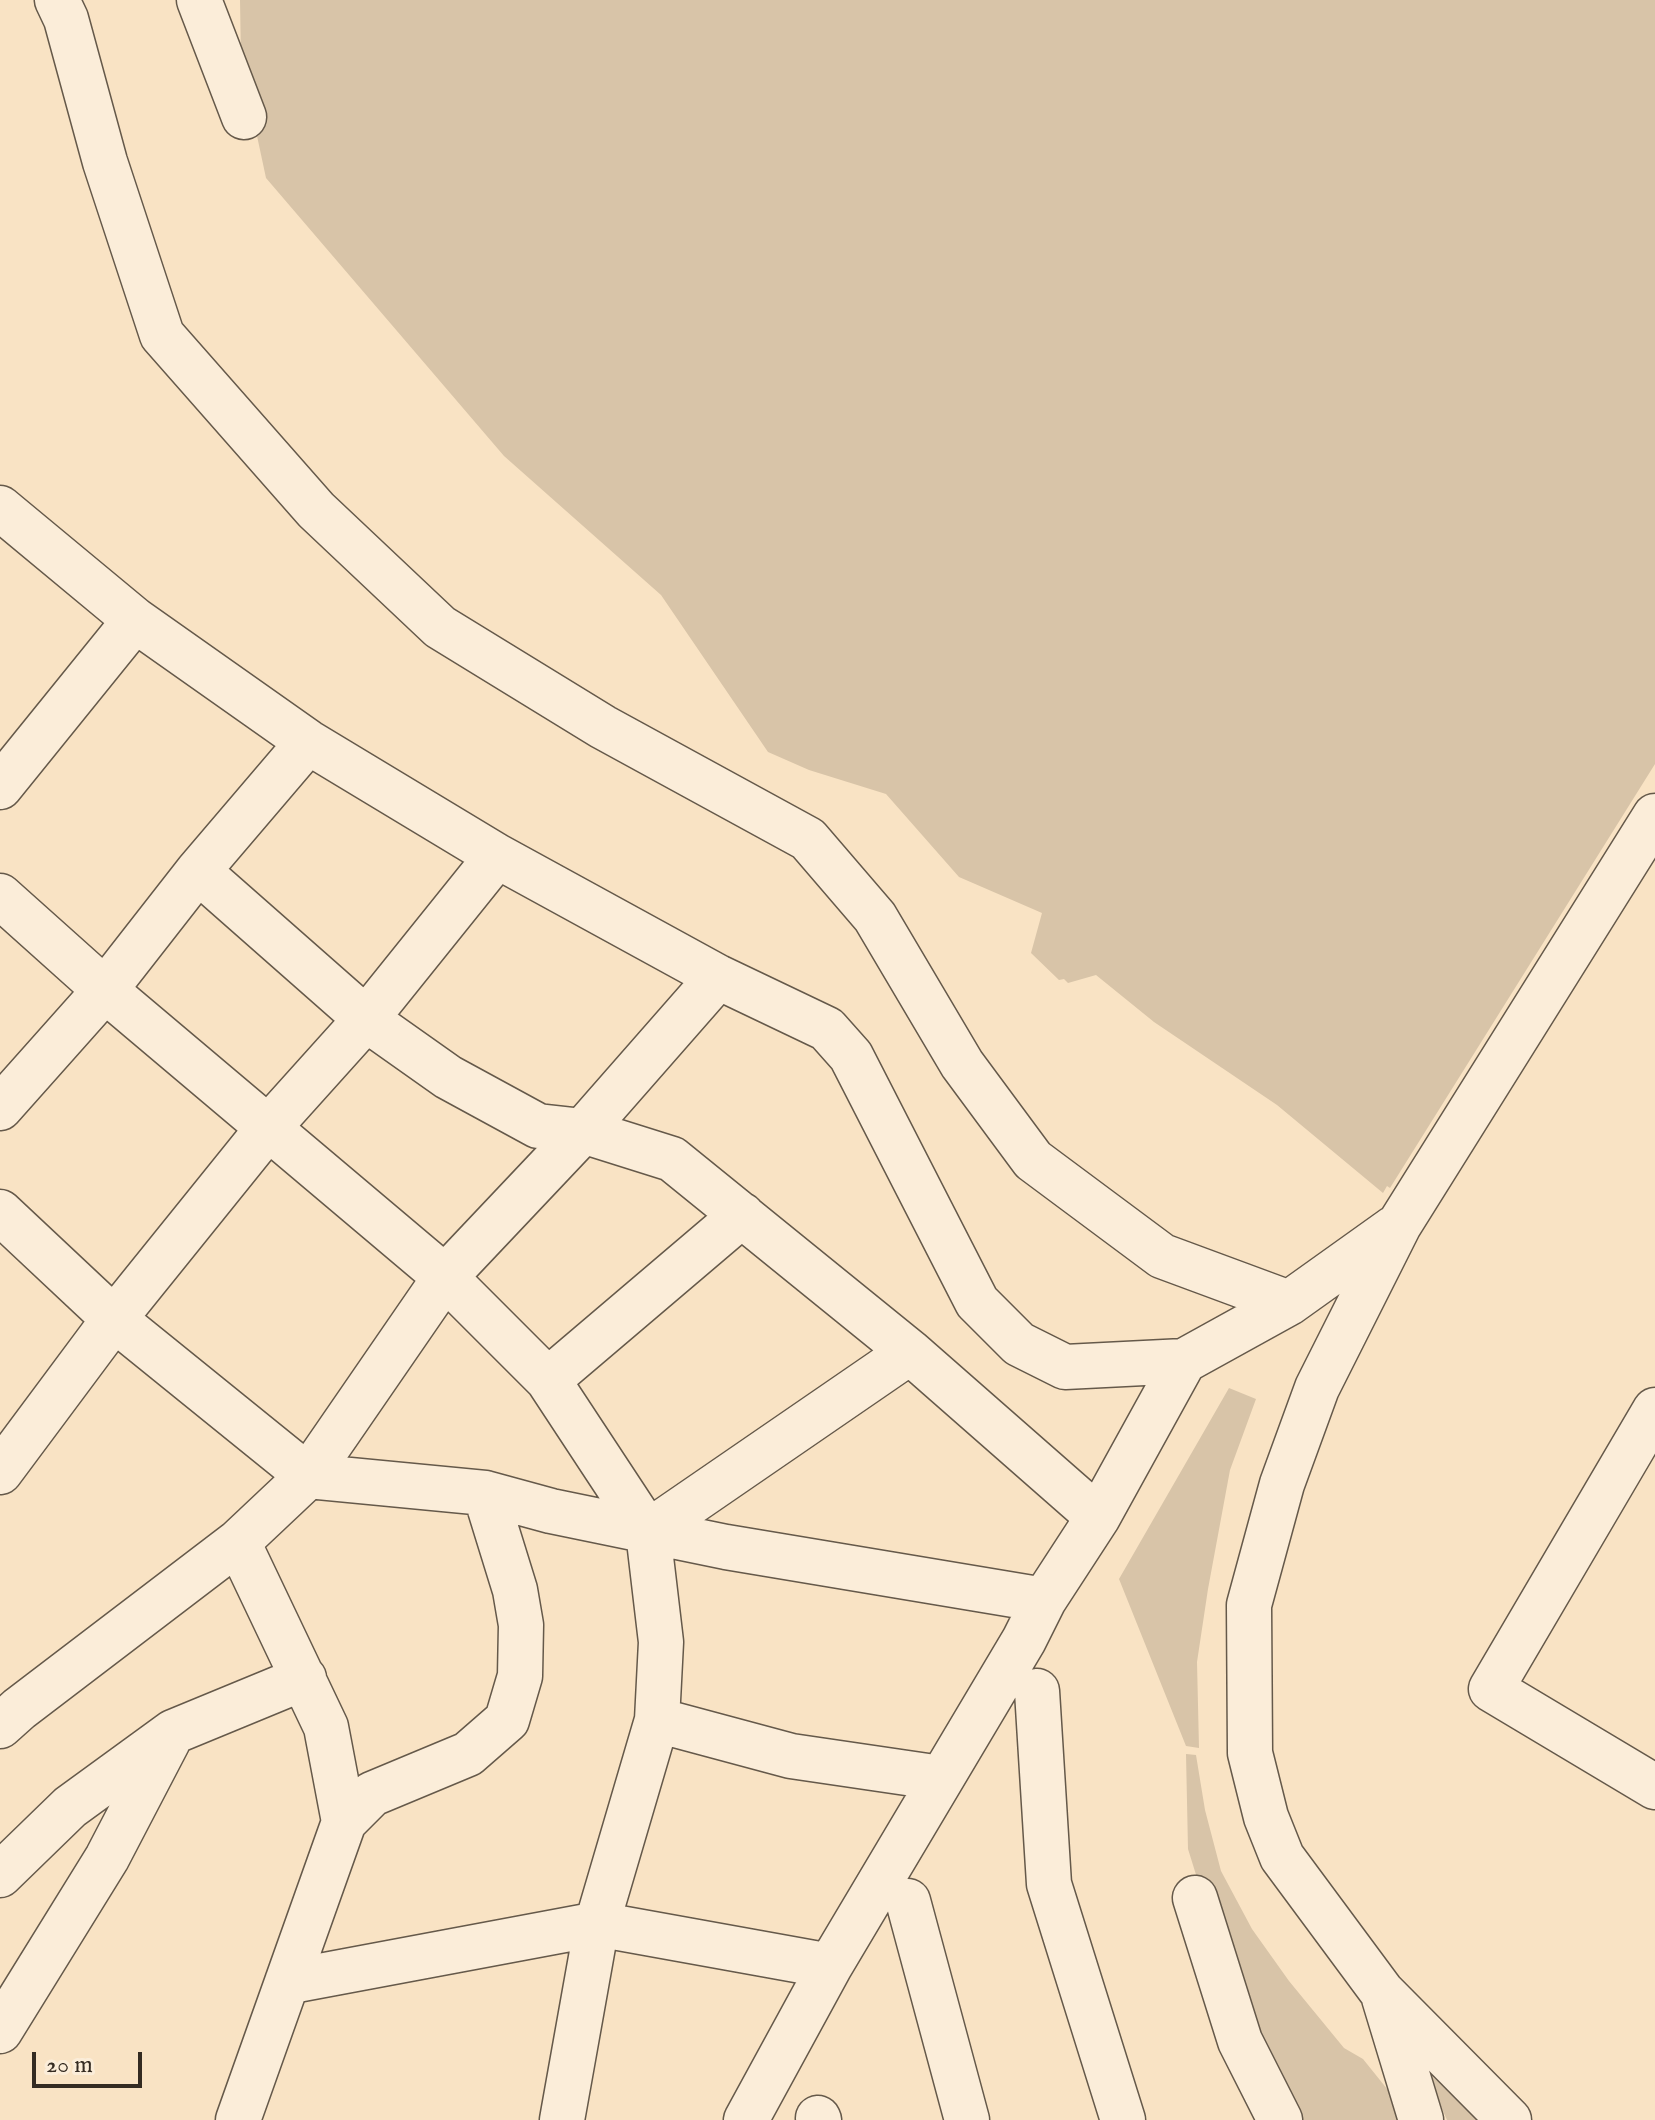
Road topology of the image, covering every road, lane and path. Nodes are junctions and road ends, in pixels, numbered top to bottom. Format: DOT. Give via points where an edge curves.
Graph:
graph roads {
  1 [pos="57,0"];
  2 [pos="199,0"];
  3 [pos="244,117"];
  4 [pos="0,508"];
  5 [pos="135,620"];
  6 [pos="308,742"];
  7 [pos="0,787"];
  8 [pos="1655,816"];
  9 [pos="497,856"];
  10 [pos="198,871"];
  11 [pos="0,896"];
  12 [pos="718,977"];
  13 [pos="105,990"];
  14 [pos="366,1019"];
  15 [pos="0,1108"];
  16 [pos="268,1128"];
  17 [pos="583,1131"];
  18 [pos="0,1212"];
  19 [pos="742,1215"];
  20 [pos="1399,1225"];
  21 [pos="445,1277"];
  22 [pos="1289,1303"];
  23 [pos="114,1319"];
  24 [pos="910,1352"];
  25 [pos="1184,1361"];
  26 [pos="548,1380"];
  27 [pos="1655,1410"];
  28 [pos="0,1472"];
  29 [pos="308,1476"];
  30 [pos="485,1493"];
  31 [pos="1098,1517"];
  32 [pos="648,1532"];
  33 [pos="238,1542"];
  34 [pos="1044,1600"];
  35 [pos="304,1678"];
  36 [pos="1037,1691"];
  37 [pos="657,1720"];
  38 [pos="0,1726"];
  39 [pos="173,1732"];
  40 [pos="941,1778"];
  41 [pos="1655,1787"];
  42 [pos="344,1822"];
  43 [pos="0,1875"];
  44 [pos="1195,1898"];
  45 [pos="908,1901"];
  46 [pos="597,1924"];
  47 [pos="830,1966"];
  48 [pos="287,1982"];
  49 [pos="1382,1992"];
  50 [pos="0,2031"];
  51 [pos="238,2120"];
  52 [pos="562,2120"];
  53 [pos="746,2120"];
  54 [pos="967,2120"];
  55 [pos="1123,2120"];
  56 [pos="1280,2120"];
  57 [pos="1421,2120"];
  58 [pos="1509,2120"];
  1 -- 22 [label="street" via="162,335 316,510 440,627 603,727 808,839 875,917 962,1064 1033,1160 1162,1256"];
  2 -- 3 [label="street"];
  4 -- 5 [label="street"];
  5 -- 6 [label="street"];
  5 -- 7 [label="street"];
  6 -- 9 [label="street"];
  6 -- 10 [label="street"];
  8 -- 20 [label="street"];
  9 -- 12 [label="street"];
  9 -- 14 [label="street"];
  10 -- 13 [label="street"];
  10 -- 14 [label="street"];
  11 -- 13 [label="street"];
  12 -- 17 [label="street"];
  12 -- 25 [label="street" via="827,1029 851,1056 977,1302 1019,1344 1065,1367"];
  13 -- 15 [label="street"];
  13 -- 16 [label="street"];
  14 -- 16 [label="street"];
  14 -- 17 [label="street" via="448,1077 538,1126"];
  16 -- 21 [label="street"];
  16 -- 23 [label="street"];
  17 -- 19 [label="street" via="672,1159"];
  17 -- 21 [label="street"];
  18 -- 23 [label="street"];
  19 -- 24 [label="street"];
  19 -- 26 [label="street"];
  20 -- 22 [label="street"];
  20 -- 49 [label="street" via="1317,1388 1282,1484 1249,1605 1250,1753 1266,1817 1282,1857"];
  21 -- 26 [label="street"];
  21 -- 29 [label="street"];
  22 -- 25 [label="street"];
  23 -- 28 [label="street"];
  23 -- 29 [label="street"];
  24 -- 31 [label="street"];
  24 -- 32 [label="street"];
  25 -- 31 [label="street"];
  26 -- 32 [label="street"];
  27 -- 41 [label="street" via="1491,1689"];
  29 -- 30 [label="street"];
  29 -- 33 [label="street"];
  30 -- 32 [label="street"];
  30 -- 42 [label="street" via="521,1625 520,1676 507,1720 468,1754 372,1794"];
  31 -- 34 [label="street"];
  32 -- 34 [label="street"];
  32 -- 37 [label="street" via="661,1642"];
  33 -- 35 [label="street"];
  33 -- 38 [label="street"];
  34 -- 40 [label="street"];
  35 -- 39 [label="street"];
  35 -- 42 [label="street" via="326,1727"];
  36 -- 55 [label="street" via="1049,1884"];
  37 -- 40 [label="street" via="791,1756"];
  37 -- 46 [label="street"];
  39 -- 43 [label="street" via="70,1807"];
  39 -- 50 [label="street" via="107,1858"];
  40 -- 47 [label="street"];
  42 -- 48 [label="street"];
  44 -- 56 [label="street" via="1240,2041"];
  45 -- 54 [label="street"];
  46 -- 47 [label="street"];
  46 -- 48 [label="street"];
  46 -- 52 [label="street"];
  47 -- 53 [label="street"];
  48 -- 51 [label="street"];
  49 -- 57 [label="street"];
  49 -- 58 [label="street"];
}
